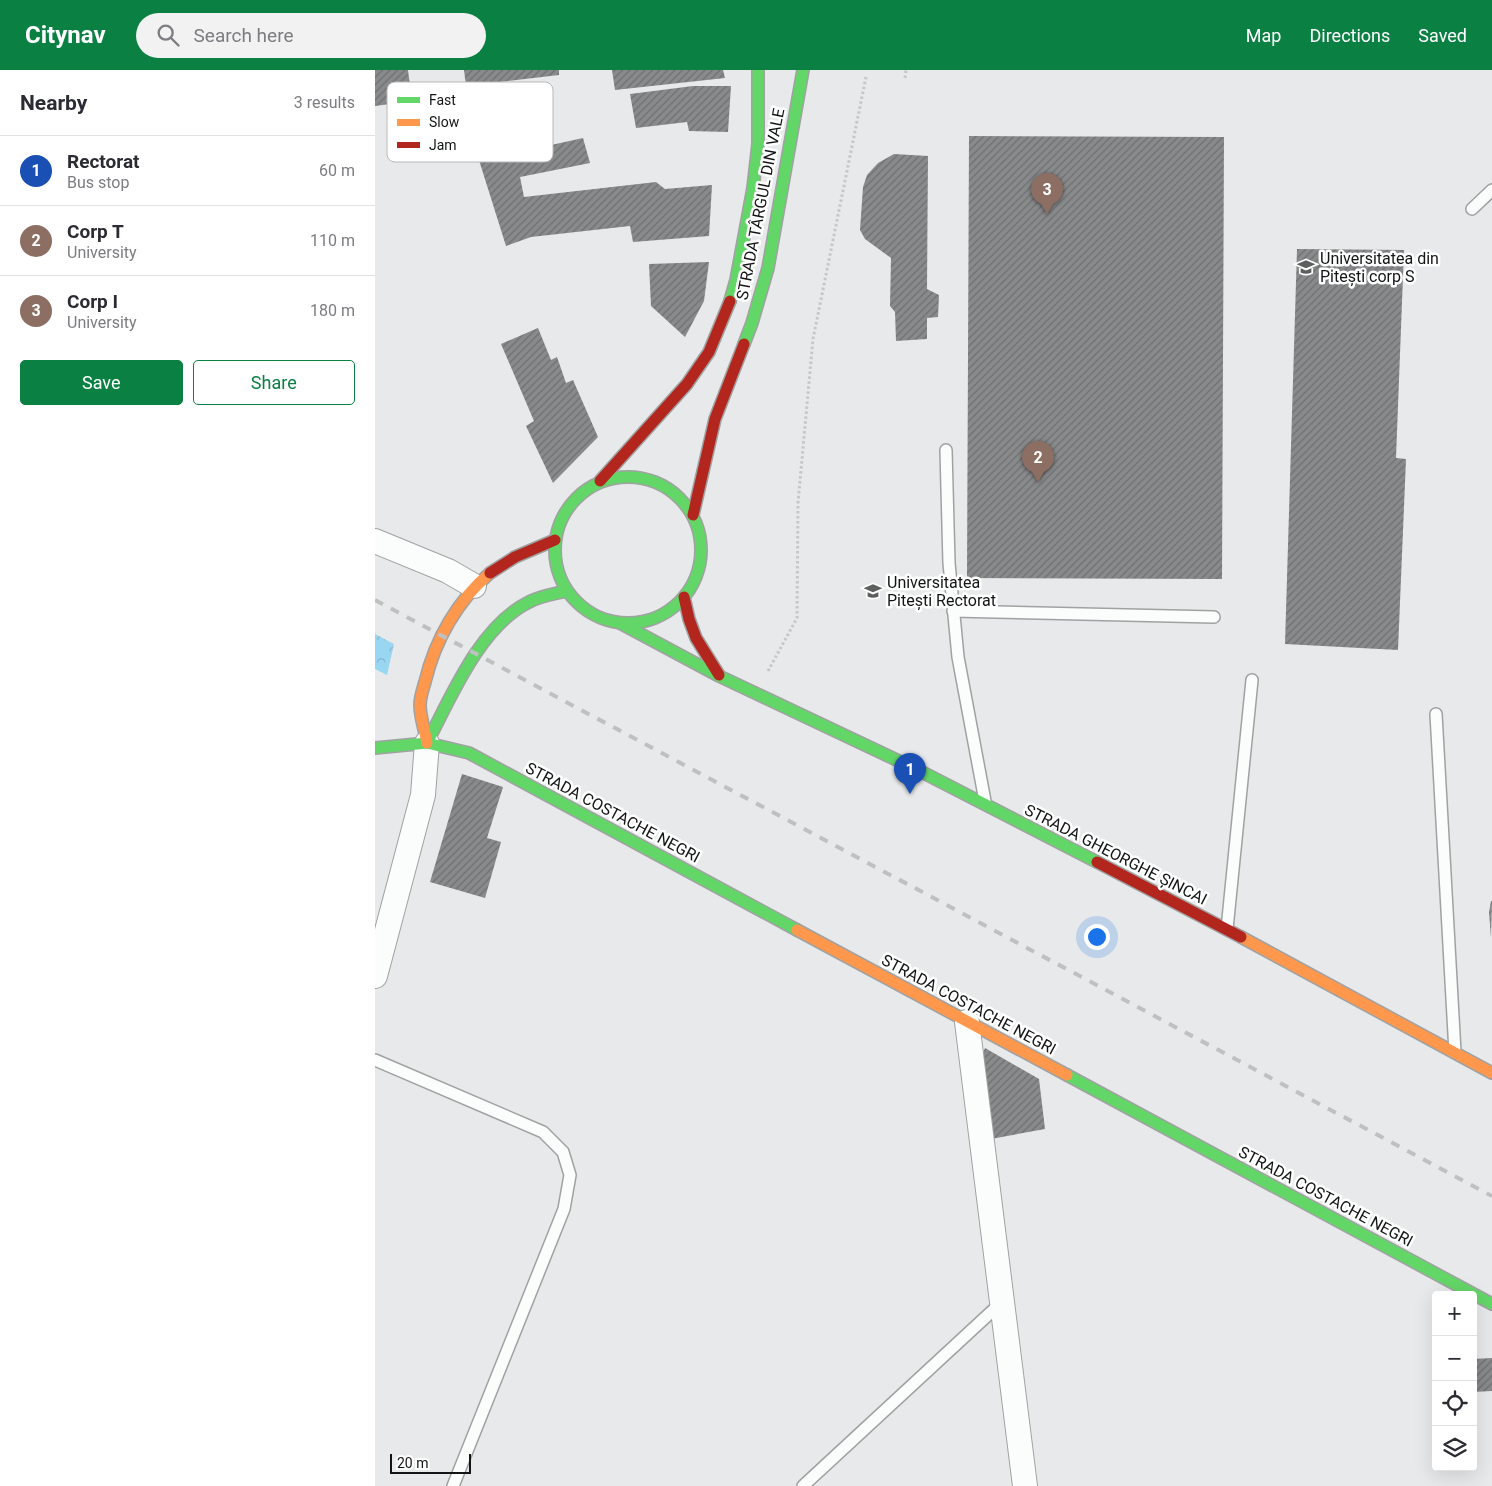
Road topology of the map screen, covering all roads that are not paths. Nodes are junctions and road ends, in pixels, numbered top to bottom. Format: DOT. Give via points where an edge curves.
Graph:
graph roads {
  1 [pos="758,70"];
  2 [pos="803,70"];
  3 [pos="1492,190"];
  4 [pos="1472,209"];
  5 [pos="946,450"];
  6 [pos="600,481"];
  7 [pos="693,515"];
  8 [pos="555,540"];
  9 [pos="375,541"];
  10 [pos="474,586"];
  11 [pos="566,591"];
  12 [pos="684,598"];
  13 [pos="953,611"];
  14 [pos="1214,617"];
  15 [pos="620,623"];
  16 [pos="719,676"];
  17 [pos="1252,680"];
  18 [pos="1436,714"];
  19 [pos="427,743"];
  20 [pos="375,748"];
  21 [pos="985,805"];
  22 [pos="1227,929"];
  23 [pos="375,976"];
  24 [pos="967,1022"];
  25 [pos="1455,1052"];
  26 [pos="375,1060"];
  27 [pos="1492,1073"];
  28 [pos="1002,1302"];
  29 [pos="1492,1304"];
  30 [pos="453,1486"];
  31 [pos="803,1486"];
  32 [pos="1025,1486"];
  1 -- 6 [label="main road, STRADA TÂRGUL DIN VALE" via="753,188 736,280 725,314 709,352 687,384"];
  2 -- 7 [label="main road, STRADA TÂRGUL DIN VALE" via="768,268 752,323 715,419"];
  3 -- 4 [label="lane"];
  5 -- 13 [label="lane"];
  6 -- 7 [label="main road" via="621,476 642,477 663,484 680,497"];
  6 -- 8 [label="main road" via="570,504 560,521"];
  7 -- 12 [label="main road" via="700,536 701,558 696,579"];
  8 -- 10 [label="main road" via="510,559"];
  8 -- 11 [label="main road" via="554,558"];
  9 -- 10 [label="street"];
  10 -- 19 [label="main road" via="450,620 430,661 420,704"];
  11 -- 15 [label="main road" via="581,607 599,618"];
  11 -- 19 [label="main road" via="528,602 491,634 462,677"];
  12 -- 15 [label="main road" via="665,613 643,622"];
  12 -- 16 [label="main road" via="696,638"];
  13 -- 14 [label="lane"];
  13 -- 21 [label="lane" via="958,657"];
  15 -- 16 [label="main road, STRADA GHEORGHE ȘINCAI"];
  16 -- 21 [label="main road, STRADA GHEORGHE ȘINCAI"];
  17 -- 22 [label="lane"];
  18 -- 25 [label="lane"];
  19 -- 20 [label="main road"];
  19 -- 23 [label="street" via="423,795"];
  19 -- 24 [label="main road, STRADA COSTACHE NEGRI" via="469,753"];
  21 -- 22 [label="main road, STRADA GHEORGHE ȘINCAI"];
  22 -- 25 [label="main road, STRADA GHEORGHE ȘINCAI"];
  24 -- 28 [label="street"];
  24 -- 29 [label="main road, STRADA COSTACHE NEGRI"];
  25 -- 27 [label="main road, STRADA GHEORGHE ȘINCAI"];
  26 -- 30 [label="lane" via="543,1132 563,1152 570,1174 564,1208"];
  28 -- 31 [label="lane"];
  28 -- 32 [label="street"];
}
